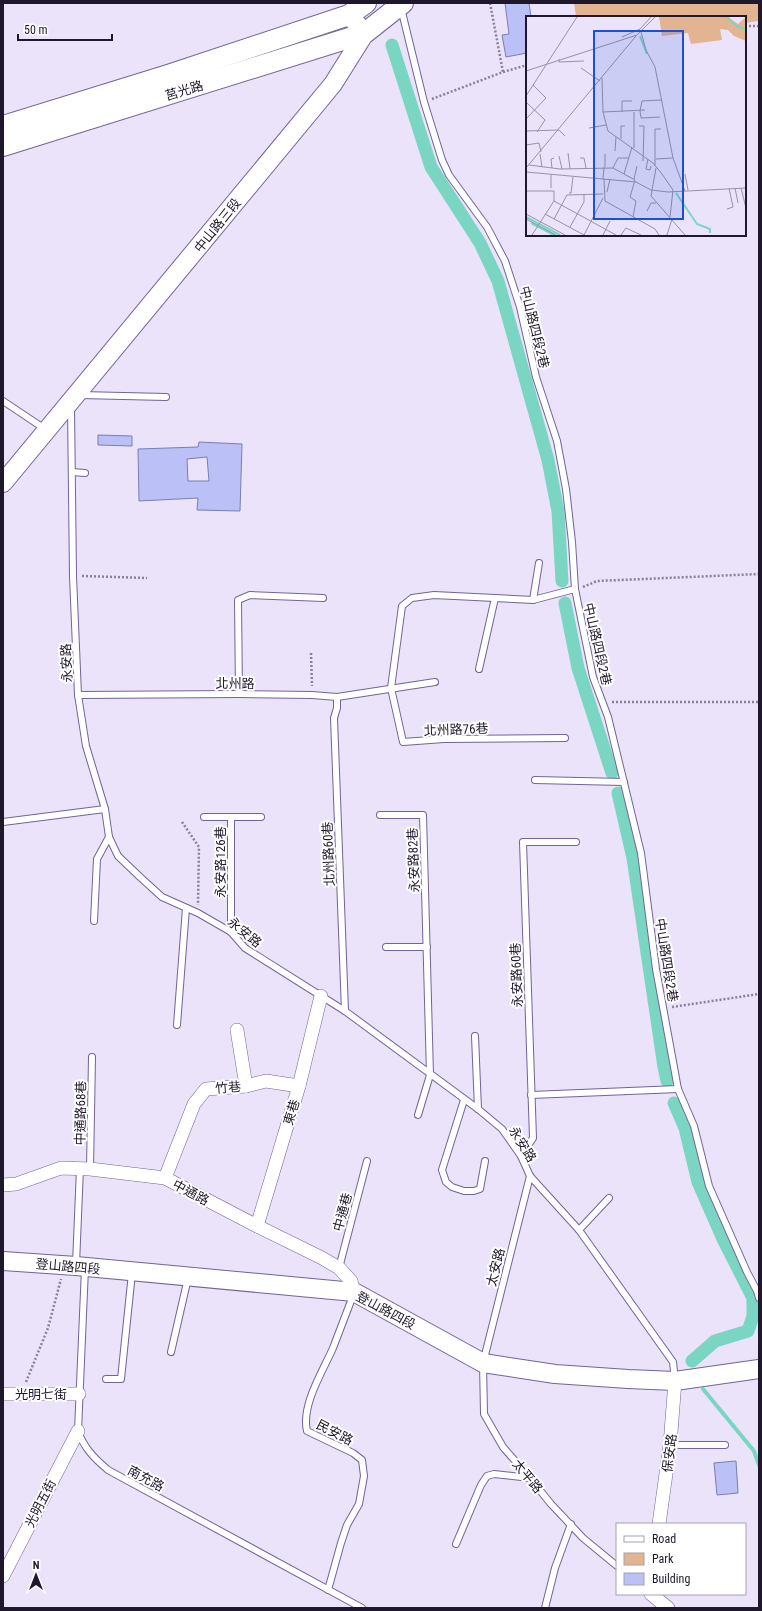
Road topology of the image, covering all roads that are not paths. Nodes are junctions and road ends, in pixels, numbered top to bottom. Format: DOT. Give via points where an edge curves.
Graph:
graph roads {
  1 [pos="366,3"];
  2 [pos="401,4"];
  3 [pos="349,15"];
  4 [pos="365,33"];
  5 [pos="3,126"];
  6 [pos="3,146"];
  7 [pos="166,397"];
  8 [pos="73,398"];
  9 [pos="3,401"];
  10 [pos="46,430"];
  11 [pos="72,472"];
  12 [pos="85,473"];
  13 [pos="3,483"];
  14 [pos="539,563"];
  15 [pos="575,589"];
  16 [pos="323,598"];
  17 [pos="495,598"];
  18 [pos="533,600"];
  19 [pos="479,669"];
  20 [pos="435,682"];
  21 [pos="391,688"];
  22 [pos="78,694"];
  23 [pos="238,694"];
  24 [pos="337,697"];
  25 [pos="565,738"];
  26 [pos="535,780"];
  27 [pos="624,782"];
  28 [pos="105,809"];
  29 [pos="380,815"];
  30 [pos="204,817"];
  31 [pos="231,817"];
  32 [pos="261,817"];
  33 [pos="3,822"];
  34 [pos="109,836"];
  35 [pos="576,842"];
  36 [pos="186,908"];
  37 [pos="94,921"];
  38 [pos="231,932"];
  39 [pos="386,947"];
  40 [pos="427,947"];
  41 [pos="321,996"];
  42 [pos="345,1011"];
  43 [pos="177,1025"];
  44 [pos="237,1030"];
  45 [pos="475,1036"];
  46 [pos="92,1057"];
  47 [pos="430,1075"];
  48 [pos="246,1086"];
  49 [pos="299,1086"];
  50 [pos="678,1089"];
  51 [pos="531,1095"];
  52 [pos="464,1100"];
  53 [pos="478,1109"];
  54 [pos="418,1115"];
  55 [pos="521,1156"];
  56 [pos="367,1161"];
  57 [pos="485,1161"];
  58 [pos="85,1168"];
  59 [pos="530,1176"];
  60 [pos="165,1178"];
  61 [pos="3,1185"];
  62 [pos="609,1198"];
  63 [pos="256,1226"];
  64 [pos="579,1230"];
  65 [pos="3,1261"];
  66 [pos="75,1266"];
  67 [pos="339,1268"];
  68 [pos="132,1271"];
  69 [pos="188,1276"];
  70 [pos="354,1292"];
  71 [pos="759,1298"];
  72 [pos="171,1352"];
  73 [pos="482,1363"];
  74 [pos="759,1369"];
  75 [pos="106,1379"];
  76 [pos="688,1379"];
  77 [pos="3,1394"];
  78 [pos="79,1394"];
  79 [pos="78,1431"];
  80 [pos="670,1445"];
  81 [pos="725,1445"];
  82 [pos="530,1478"];
  83 [pos="659,1523"];
  84 [pos="571,1524"];
  85 [pos="456,1544"];
  86 [pos="616,1565"];
  87 [pos="3,1576"];
  88 [pos="328,1590"];
  89 [pos="652,1595"];
  90 [pos="362,1608"];
  91 [pos="544,1608"];
  92 [pos="668,1608"];
  1 -- 3 [label="main road, 莒光路"];
  2 -- 4 [label="main road"];
  2 -- 15 [label="lane, 中山路四段2巷" via="424,102 442,160 449,175 487,227 502,254 520,307 536,377 557,441 566,490"];
  3 -- 4 [label="street"];
  3 -- 5 [label="main road, 莒光路"];
  4 -- 6 [label="main road, 莒光路"];
  4 -- 8 [label="street, 中山路三段" via="333,84"];
  7 -- 8 [label="lane"];
  8 -- 10 [label="street, 中山路三段"];
  8 -- 11 [label="lane, 永安路"];
  9 -- 10 [label="lane"];
  10 -- 13 [label="street, 中山路三段"];
  11 -- 12 [label="lane"];
  11 -- 22 [label="lane, 永安路"];
  14 -- 18 [label="lane"];
  15 -- 18 [label="lane"];
  15 -- 27 [label="lane, 中山路四段2巷" via="593,677 608,717"];
  16 -- 23 [label="lane" via="250,595 238,600"];
  17 -- 18 [label="lane"];
  17 -- 19 [label="lane"];
  17 -- 21 [label="lane" via="434,595 412,598 402,606"];
  20 -- 21 [label="lane, 北州路"];
  21 -- 24 [label="lane, 北州路"];
  21 -- 25 [label="lane, 北州路76巷" via="403,742"];
  22 -- 23 [label="lane, 北州路"];
  22 -- 28 [label="lane, 永安路" via="86,746"];
  23 -- 24 [label="lane, 北州路"];
  24 -- 42 [label="lane, 北州路60巷" via="334,718"];
  26 -- 27 [label="lane"];
  27 -- 50 [label="lane, 中山路四段2巷" via="641,853 656,969"];
  28 -- 33 [label="lane"];
  28 -- 34 [label="lane, 永安路"];
  29 -- 40 [label="lane, 永安路82巷" via="423,815"];
  30 -- 31 [label="lane, 永安路126巷"];
  31 -- 32 [label="lane, 永安路126巷"];
  31 -- 38 [label="lane, 永安路126巷"];
  34 -- 36 [label="lane, 永安路" via="118,856 140,877 162,897"];
  34 -- 37 [label="lane" via="97,859"];
  35 -- 51 [label="lane, 永安路60巷" via="523,842"];
  36 -- 38 [label="lane, 永安路"];
  36 -- 43 [label="lane"];
  38 -- 41 [label="lane, 永安路" via="245,948"];
  39 -- 40 [label="lane"];
  40 -- 47 [label="lane, 永安路82巷"];
  41 -- 42 [label="lane, 永安路"];
  41 -- 49 [label="street, 東巷"];
  42 -- 47 [label="lane, 永安路"];
  44 -- 48 [label="street"];
  45 -- 53 [label="lane"];
  46 -- 58 [label="lane, 中通路68巷"];
  47 -- 52 [label="lane, 永安路"];
  47 -- 54 [label="lane, 永安路82巷"];
  48 -- 49 [label="street, 竹巷" via="266,1081"];
  48 -- 60 [label="street, 竹巷" via="206,1089 194,1104"];
  49 -- 63 [label="street, 東巷"];
  50 -- 51 [label="lane"];
  50 -- 71 [label="lane, 中山路四段2巷" via="694,1126 709,1186"];
  51 -- 55 [label="lane, 永安路60巷" via="533,1138"];
  52 -- 53 [label="lane, 永安路"];
  52 -- 57 [label="lane" via="442,1170 446,1182 464,1191 480,1189"];
  53 -- 55 [label="lane, 永安路" via="502,1129"];
  55 -- 59 [label="lane, 永安路"];
  56 -- 67 [label="lane, 中通巷"];
  58 -- 60 [label="street, 中通路"];
  58 -- 61 [label="street, 中通路" via="61,1168 16,1184"];
  58 -- 66 [label="lane, 中通路68巷"];
  59 -- 64 [label="lane, 永安路"];
  59 -- 73 [label="lane, 太安路"];
  60 -- 63 [label="street, 中通路"];
  62 -- 64 [label="lane"];
  63 -- 67 [label="street, 中通路"];
  64 -- 76 [label="lane, 永安路" via="673,1362"];
  65 -- 66 [label="street, 登山路四段"];
  66 -- 68 [label="street, 登山路四段"];
  66 -- 78 [label="lane, 南充路"];
  67 -- 70 [label="street, 中通路" via="351,1281"];
  68 -- 69 [label="street, 登山路四段"];
  68 -- 75 [label="lane" via="122,1379"];
  69 -- 70 [label="street, 登山路四段"];
  69 -- 72 [label="lane"];
  70 -- 73 [label="street, 登山路四段"];
  70 -- 88 [label="lane, 民安路" via="333,1348 317,1381 304,1421 307,1431 362,1460 364,1476 359,1504 347,1525"];
  73 -- 76 [label="street, 登山路四段" via="555,1374 628,1379"];
  73 -- 82 [label="lane, 太平路" via="484,1414 503,1447"];
  74 -- 76 [label="street, 登山路四段"];
  76 -- 80 [label="street, 保安路"];
  77 -- 78 [label="street, 光明七街"];
  78 -- 79 [label="lane, 南充路"];
  79 -- 87 [label="street, 光明五街"];
  79 -- 88 [label="lane, 南充路" via="91,1456 108,1470"];
  80 -- 81 [label="lane"];
  80 -- 83 [label="street, 保安路"];
  82 -- 84 [label="lane, 太平路"];
  82 -- 85 [label="lane" via="494,1474 487,1476"];
  84 -- 86 [label="lane, 太平路" via="583,1538"];
  84 -- 91 [label="lane"];
  88 -- 90 [label="lane, 南充路"];
  89 -- 92 [label="street"];
}
